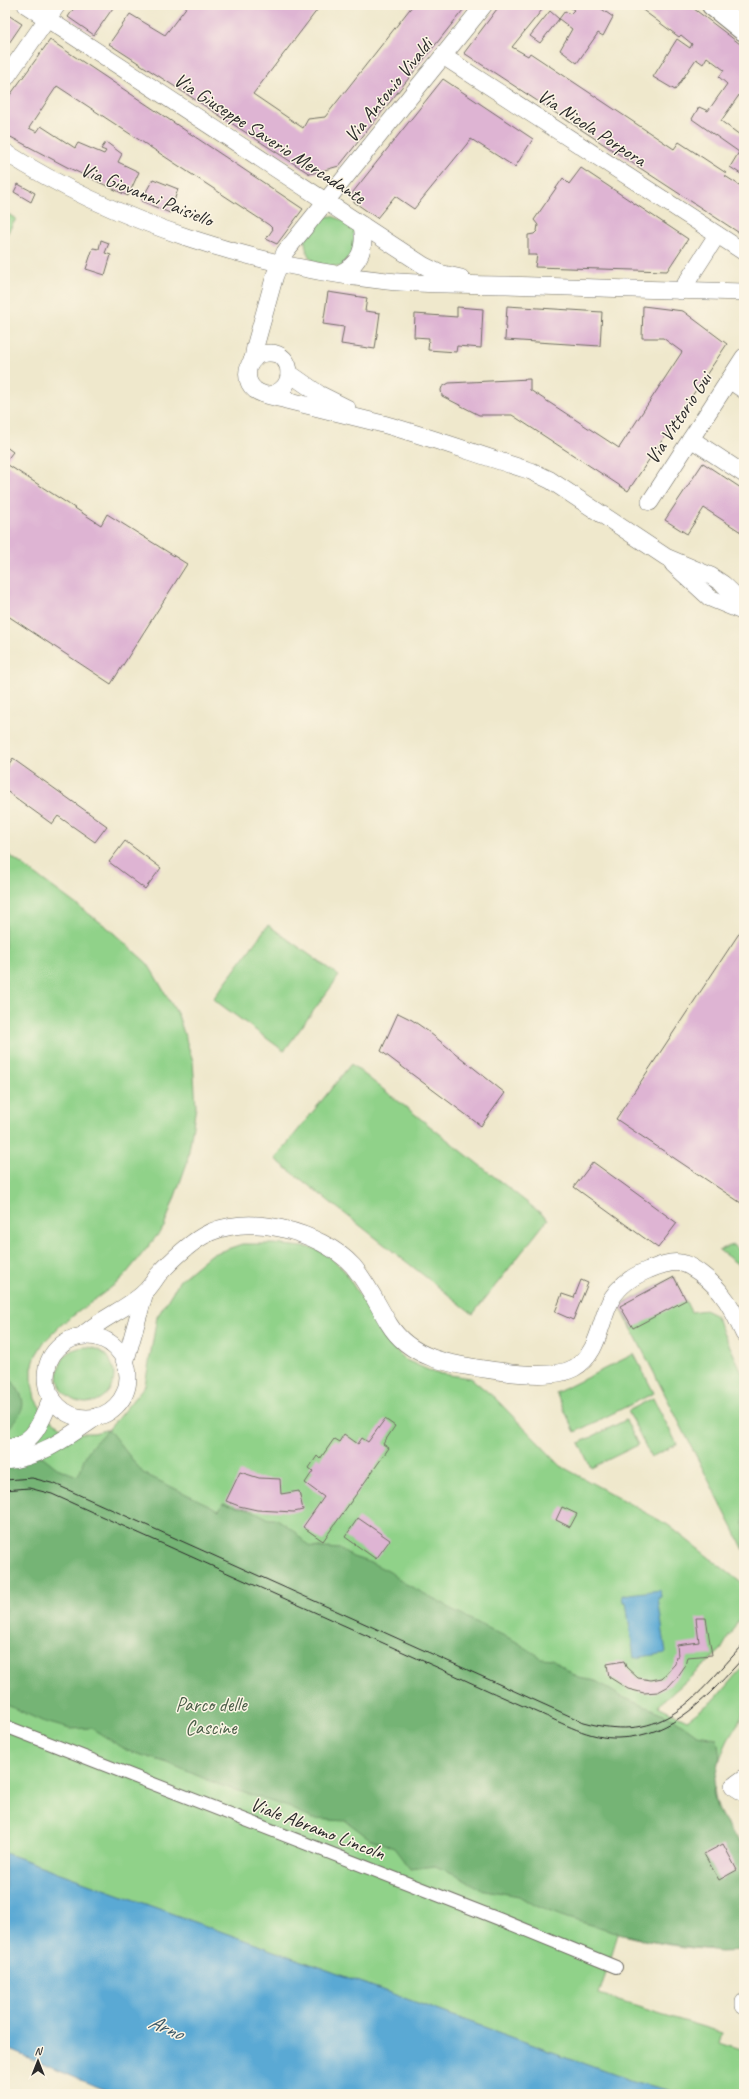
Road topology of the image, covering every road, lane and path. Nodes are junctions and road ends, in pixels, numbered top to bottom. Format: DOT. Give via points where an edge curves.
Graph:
graph roads {
  1 [pos="26,5"];
  2 [pos="484,5"];
  3 [pos="713,5"];
  4 [pos="52,12"];
  5 [pos="744,30"];
  6 [pos="443,56"];
  7 [pos="5,79"];
  8 [pos="5,152"];
  9 [pos="325,201"];
  10 [pos="362,225"];
  11 [pos="717,235"];
  12 [pos="744,252"];
  13 [pos="279,263"];
  14 [pos="338,274"];
  15 [pos="499,285"];
  16 [pos="681,291"];
  17 [pos="744,292"];
  18 [pos="264,319"];
  19 [pos="275,354"];
  20 [pos="744,357"];
  21 [pos="253,359"];
  22 [pos="289,373"];
  23 [pos="729,380"];
  24 [pos="744,390"];
  25 [pos="267,395"];
  26 [pos="384,424"];
  27 [pos="691,439"];
  28 [pos="744,474"];
  29 [pos="650,502"];
  30 [pos="666,557"];
  31 [pos="744,604"];
  32 [pos="744,612"];
  33 [pos="145,1292"];
  34 [pos="744,1334"];
  35 [pos="82,1336"];
  36 [pos="125,1363"];
  37 [pos="52,1397"];
  38 [pos="98,1416"];
  39 [pos="5,1447"];
  40 [pos="5,1461"];
  41 [pos="5,1726"];
  42 [pos="744,1778"];
  43 [pos="744,1793"];
  44 [pos="616,1967"];
  45 [pos="744,2002"];
  46 [pos="744,2006"];
  1 -- 4 [label="street, Via Giuseppe Saverio Mercadante"];
  2 -- 6 [label="street, Via Antonio Vivaldi"];
  3 -- 5 [label="main road"];
  4 -- 7 [label="street"];
  4 -- 9 [label="street, Via Giuseppe Saverio Mercadante"];
  6 -- 9 [label="street, Via Antonio Vivaldi"];
  6 -- 11 [label="street, Via Nicola Porpora"];
  8 -- 13 [label="street, Via Giovanni Paisiello" via="57,182 150,223"];
  9 -- 10 [label="street, Via Giuseppe Saverio Mercadante"];
  9 -- 13 [label="street" via="291,242"];
  10 -- 14 [label="street" via="364,239 359,258 349,269"];
  10 -- 15 [label="street, Via Giuseppe Saverio Mercadante" via="434,271"];
  11 -- 12 [label="street, Via Nicola Porpora"];
  11 -- 16 [label="street"];
  13 -- 14 [label="street, Via Giovanni Paisiello"];
  13 -- 18 [label="street"];
  14 -- 15 [label="street, Via Giovanni Paisiello" via="429,284"];
  15 -- 16 [label="street"];
  16 -- 17 [label="street"];
  18 -- 19 [label="street"];
  18 -- 21 [label="street"];
  19 -- 21 [label="street" via="263,354"];
  19 -- 22 [label="street" via="287,364"];
  20 -- 23 [label="street, Via Vittorio Gui"];
  21 -- 25 [label="street" via="248,370 249,383"];
  22 -- 25 [label="street" via="288,382 283,389"];
  22 -- 26 [label="street" via="328,400"];
  23 -- 24 [label="street"];
  23 -- 27 [label="street, Via Vittorio Gui"];
  25 -- 26 [label="street"];
  26 -- 30 [label="street" via="531,471 550,480"];
  27 -- 28 [label="street"];
  27 -- 29 [label="street, Via Vittorio Gui"];
  30 -- 31 [label="street" via="711,576"];
  30 -- 32 [label="street" via="710,598"];
  33 -- 34 [label="street" via="188,1246 222,1228 249,1226 284,1230 311,1238 343,1257 367,1284 396,1334 408,1346 444,1362 527,1373 566,1371 579,1365 597,1340 616,1292 631,1279 659,1265 681,1263 690,1266 714,1284 724,1296"];
  33 -- 35 [label="street"];
  33 -- 36 [label="street"];
  35 -- 36 [label="street" via="97,1337 110,1342"];
  35 -- 37 [label="street" via="63,1343 50,1357 46,1368 46,1380"];
  36 -- 38 [label="street" via="128,1380 125,1391 114,1407"];
  37 -- 38 [label="street" via="58,1407 77,1416"];
  37 -- 39 [label="street" via="34,1435 21,1444"];
  38 -- 40 [label="street" via="39,1454"];
  41 -- 44 [label="street, Viale Abramo Lincoln"];
  42 -- 43 [label="street" via="733,1786"];
  45 -- 46 [label="street"];
}
